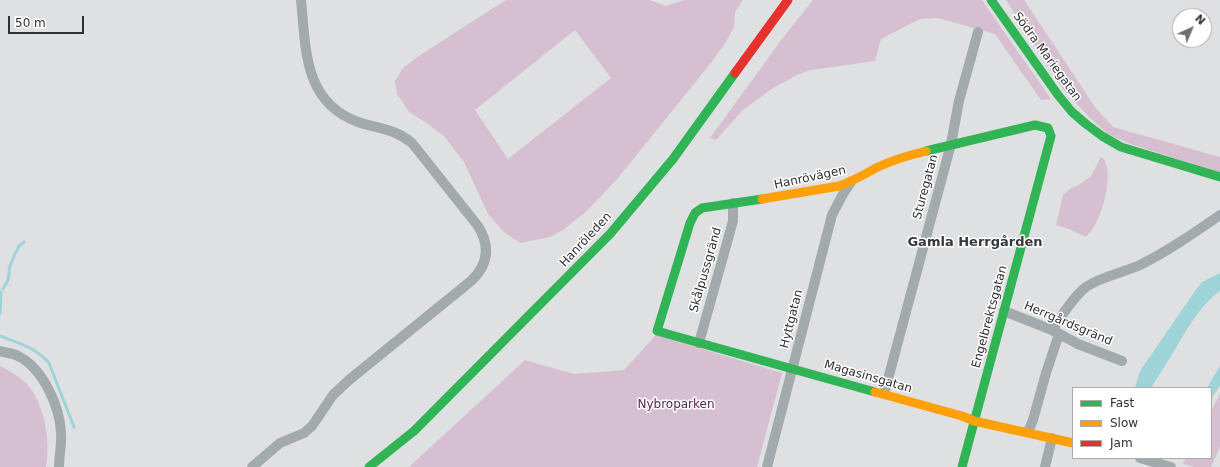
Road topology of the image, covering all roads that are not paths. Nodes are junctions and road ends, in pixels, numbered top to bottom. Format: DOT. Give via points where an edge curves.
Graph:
graph roads {
  1 [pos="301,0"];
  2 [pos="788,0"];
  3 [pos="991,0"];
  4 [pos="978,32"];
  5 [pos="1046,127"];
  6 [pos="951,144"];
  7 [pos="1220,177"];
  8 [pos="851,182"];
  9 [pos="733,203"];
  10 [pos="1220,215"];
  11 [pos="1004,311"];
  12 [pos="656,331"];
  13 [pos="1055,332"];
  14 [pos="699,343"];
  15 [pos="0,351"];
  16 [pos="1122,361"];
  17 [pos="793,369"];
  18 [pos="884,394"];
  19 [pos="974,421"];
  20 [pos="1028,432"];
  21 [pos="1052,438"];
  22 [pos="1072,443"];
  23 [pos="1143,459"];
  24 [pos="59,467"];
  25 [pos="252,467"];
  26 [pos="369,467"];
  27 [pos="767,467"];
  28 [pos="962,467"];
  29 [pos="1045,467"];
  30 [pos="1171,467"];
  1 -- 25 [label="street" via="307,59 312,79 321,94 343,115 359,122 393,130 412,142 478,226 487,248 484,262 476,276 349,380 333,395 312,426 304,433 280,443"];
  2 -- 26 [label="main road, Hanröleden" via="681,147 610,234 419,426"];
  3 -- 7 [label="main road, Södra Mariegatan" via="1058,95 1086,124 1121,146"];
  4 -- 6 [label="street, Sturegatan" via="959,101"];
  5 -- 6 [label="main road, Hanrövägen" via="1035,125"];
  5 -- 11 [label="main road, Engelbrektsgatan" via="1050,136"];
  6 -- 8 [label="main road, Hanrövägen" via="894,160"];
  6 -- 18 [label="street, Sturegatan"];
  8 -- 9 [label="main road, Hanrövägen" via="808,192"];
  8 -- 17 [label="street, Hyttgatan" via="842,194 832,216"];
  9 -- 12 [label="main road, Hanrövägen" via="702,208 692,217"];
  9 -- 14 [label="street, Skålpussgränd" via="733,221"];
  10 -- 13 [label="street" via="1162,253 1088,286 1078,295"];
  11 -- 13 [label="street, Herrgårdsgränd"];
  11 -- 19 [label="main road, Engelbrektsgatan"];
  12 -- 14 [label="main road, Magasinsgatan"];
  13 -- 16 [label="street, Herrgårdsgränd"];
  13 -- 20 [label="street"];
  14 -- 17 [label="main road, Magasinsgatan"];
  15 -- 24 [label="street" via="18,356 34,368 51,394 59,415 62,434"];
  17 -- 18 [label="main road, Magasinsgatan"];
  17 -- 27 [label="street, Hyttgatan"];
  18 -- 19 [label="main road, Magasinsgatan"];
  19 -- 20 [label="main road, Magasinsgatan"];
  19 -- 28 [label="main road, Engelbrektsgatan"];
  20 -- 21 [label="main road, Magasinsgatan"];
  21 -- 22 [label="main road, Magasinsgatan"];
  21 -- 29 [label="street"];
  23 -- 30 [label="street"];
}
